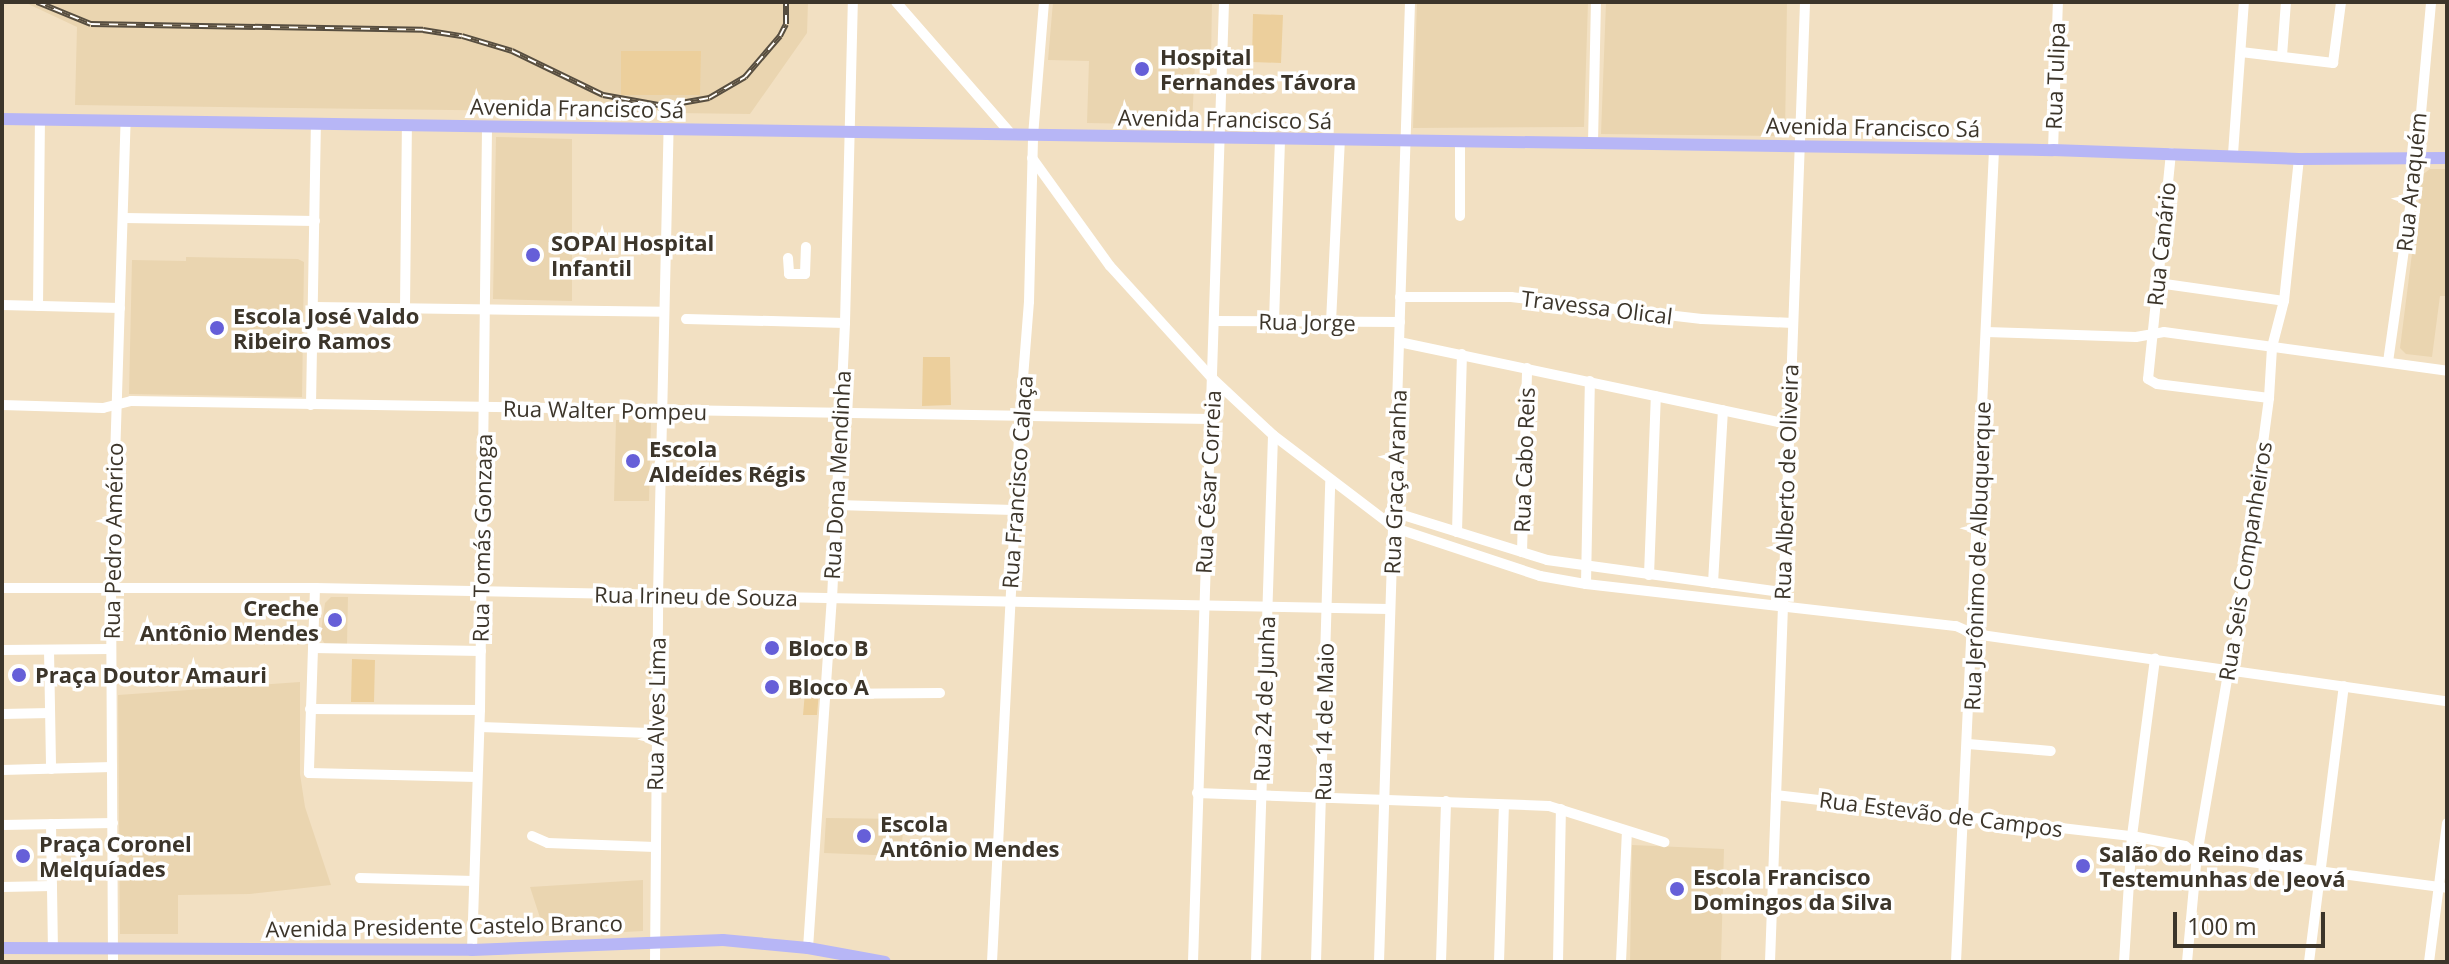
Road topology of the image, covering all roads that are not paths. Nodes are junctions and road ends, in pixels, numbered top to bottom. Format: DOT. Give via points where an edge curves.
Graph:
graph roads {
  1 [pos="853,2"];
  2 [pos="896,2"];
  3 [pos="1044,2"];
  4 [pos="1224,2"];
  5 [pos="1410,2"];
  6 [pos="1596,2"];
  7 [pos="1805,2"];
  8 [pos="2058,2"];
  9 [pos="2244,2"];
  10 [pos="2286,2"];
  11 [pos="2341,2"];
  12 [pos="2431,2"];
  13 [pos="2241,52"];
  14 [pos="2282,56"];
  15 [pos="2,119"];
  16 [pos="40,120"];
  17 [pos="126,121"];
  18 [pos="316,124"];
  19 [pos="407,126"];
  20 [pos="487,126"];
  21 [pos="669,129"];
  22 [pos="850,133"];
  23 [pos="1012,135"];
  24 [pos="1033,136"];
  25 [pos="1219,139"];
  26 [pos="1280,141"];
  27 [pos="1340,141"];
  28 [pos="1405,142"];
  29 [pos="1460,142"];
  30 [pos="1593,143"];
  31 [pos="1798,146"];
  32 [pos="1994,149"];
  33 [pos="2053,150"];
  34 [pos="2171,153"];
  35 [pos="2233,154"];
  36 [pos="2417,157"];
  37 [pos="1032,158"];
  38 [pos="2447,158"];
  39 [pos="2299,159"];
  40 [pos="1460,216"];
  41 [pos="124,218"];
  42 [pos="315,221"];
  43 [pos="806,247"];
  44 [pos="788,258"];
  45 [pos="2158,283"];
  46 [pos="1400,297"];
  47 [pos="2284,301"];
  48 [pos="2,305"];
  49 [pos="38,306"];
  50 [pos="315,307"];
  51 [pos="120,308"];
  52 [pos="405,308"];
  53 [pos="483,310"];
  54 [pos="664,312"];
  55 [pos="686,319"];
  56 [pos="1214,321"];
  57 [pos="1274,321"];
  58 [pos="1331,322"];
  59 [pos="1400,322"];
  60 [pos="845,323"];
  61 [pos="1793,323"];
  62 [pos="1986,332"];
  63 [pos="2150,335"];
  64 [pos="1399,342"];
  65 [pos="2272,347"];
  66 [pos="1462,354"];
  67 [pos="2388,362"];
  68 [pos="1527,368"];
  69 [pos="2447,371"];
  70 [pos="1213,379"];
  71 [pos="1590,381"];
  72 [pos="1656,396"];
  73 [pos="2269,398"];
  74 [pos="2,405"];
  75 [pos="117,405"];
  76 [pos="311,405"];
  77 [pos="483,407"];
  78 [pos="1723,410"];
  79 [pos="661,412"];
  80 [pos="840,413"];
  81 [pos="1020,416"];
  82 [pos="1210,419"];
  83 [pos="1789,424"];
  84 [pos="1273,435"];
  85 [pos="1330,482"];
  86 [pos="836,505"];
  87 [pos="1014,510"];
  88 [pos="1396,511"];
  89 [pos="1379,512"];
  90 [pos="1395,528"];
  91 [pos="1457,532"];
  92 [pos="1522,552"];
  93 [pos="1586,566"];
  94 [pos="1649,575"];
  95 [pos="1713,583"];
  96 [pos="1586,584"];
  97 [pos="111,586"];
  98 [pos="2,588"];
  99 [pos="315,588"];
  100 [pos="481,591"];
  101 [pos="1782,592"];
  102 [pos="658,596"];
  103 [pos="832,599"];
  104 [pos="1009,602"];
  105 [pos="1202,606"];
  106 [pos="1796,606"];
  107 [pos="1268,607"];
  108 [pos="1781,607"];
  109 [pos="1327,608"];
  110 [pos="1389,609"];
  111 [pos="1974,634"];
  112 [pos="313,648"];
  113 [pos="111,649"];
  114 [pos="2,650"];
  115 [pos="49,650"];
  116 [pos="481,651"];
  117 [pos="2155,658"];
  118 [pos="2229,668"];
  119 [pos="2344,686"];
  120 [pos="940,693"];
  121 [pos="824,694"];
  122 [pos="2447,701"];
  123 [pos="310,709"];
  124 [pos="480,710"];
  125 [pos="50,713"];
  126 [pos="2,714"];
  127 [pos="480,727"];
  128 [pos="656,733"];
  129 [pos="1968,744"];
  130 [pos="2051,751"];
  131 [pos="112,767"];
  132 [pos="51,769"];
  133 [pos="2,770"];
  134 [pos="477,777"];
  135 [pos="1197,793"];
  136 [pos="1776,795"];
  137 [pos="1260,796"];
  138 [pos="1322,798"];
  139 [pos="1384,799"];
  140 [pos="1446,801"];
  141 [pos="1504,805"];
  142 [pos="1561,809"];
  143 [pos="1965,818"];
  144 [pos="113,823"];
  145 [pos="2447,823"];
  146 [pos="51,824"];
  147 [pos="2,825"];
  148 [pos="1627,831"];
  149 [pos="532,836"];
  150 [pos="2132,836"];
  151 [pos="1664,842"];
  152 [pos="655,847"];
  153 [pos="2197,855"];
  154 [pos="2319,874"];
  155 [pos="360,878"];
  156 [pos="474,881"];
  157 [pos="52,886"];
  158 [pos="2,887"];
  159 [pos="2442,887"];
  160 [pos="654,943"];
  161 [pos="2,948"];
  162 [pos="53,948"];
  163 [pos="113,948"];
  164 [pos="808,948"];
  165 [pos="472,950"];
  166 [pos="113,962"];
  167 [pos="655,962"];
  168 [pos="885,962"];
  169 [pos="992,962"];
  170 [pos="1193,962"];
  171 [pos="1256,962"];
  172 [pos="1316,962"];
  173 [pos="1379,962"];
  174 [pos="1441,962"];
  175 [pos="1499,962"];
  176 [pos="1558,962"];
  177 [pos="1621,962"];
  178 [pos="1770,962"];
  179 [pos="1956,962"];
  180 [pos="2124,962"];
  181 [pos="2187,962"];
  182 [pos="2309,962"];
  183 [pos="2429,962"];
  1 -- 22 [label="street, Rua Dona Mendinha"];
  2 -- 23 [label="street"];
  3 -- 24 [label="street, Rua Francisco Calaça"];
  4 -- 25 [label="street, Rua César Correia"];
  5 -- 28 [label="street, Rua Graça Aranha"];
  6 -- 30 [label="street"];
  7 -- 31 [label="street, Rua Alberto de Oliveira"];
  8 -- 33 [label="street, Rua Tulipa"];
  9 -- 13 [label="street"];
  10 -- 14 [label="street"];
  11 -- 14 [label="street" via="2333,63"];
  12 -- 36 [label="street, Rua Araquém"];
  13 -- 14 [label="street"];
  13 -- 35 [label="street"];
  15 -- 16 [label="main road, Avenida Francisco Sá"];
  16 -- 17 [label="main road, Avenida Francisco Sá"];
  16 -- 49 [label="street"];
  17 -- 18 [label="main road, Avenida Francisco Sá"];
  17 -- 41 [label="street, Rua Pedro Américo"];
  18 -- 19 [label="main road, Avenida Francisco Sá"];
  18 -- 42 [label="street"];
  19 -- 20 [label="main road, Avenida Francisco Sá"];
  19 -- 52 [label="street"];
  20 -- 21 [label="main road, Avenida Francisco Sá"];
  20 -- 53 [label="street, Rua Tomás Gonzaga"];
  21 -- 22 [label="main road, Avenida Francisco Sá"];
  21 -- 54 [label="street, Rua Alves Lima"];
  22 -- 23 [label="main road, Avenida Francisco Sá"];
  22 -- 60 [label="street, Rua Dona Mendinha"];
  23 -- 24 [label="main road, Avenida Francisco Sá"];
  24 -- 25 [label="main road, Avenida Francisco Sá"];
  24 -- 37 [label="street, Rua Francisco Calaça"];
  25 -- 26 [label="main road, Avenida Francisco Sá"];
  25 -- 56 [label="street, Rua César Correia"];
  26 -- 27 [label="main road, Avenida Francisco Sá"];
  26 -- 57 [label="street"];
  27 -- 28 [label="main road, Avenida Francisco Sá"];
  27 -- 58 [label="street"];
  28 -- 29 [label="main road, Avenida Francisco Sá"];
  28 -- 46 [label="street, Rua Graça Aranha"];
  29 -- 30 [label="main road, Avenida Francisco Sá"];
  29 -- 40 [label="street"];
  30 -- 31 [label="main road, Avenida Francisco Sá"];
  31 -- 32 [label="main road, Avenida Francisco Sá"];
  31 -- 61 [label="street, Rua Alberto de Oliveira"];
  32 -- 33 [label="main road, Avenida Francisco Sá"];
  32 -- 62 [label="street, Rua Jerônimo de Albuquerque"];
  33 -- 34 [label="main road, Avenida Francisco Sá"];
  34 -- 35 [label="main road, Avenida Francisco Sá"];
  34 -- 45 [label="street, Rua Canário"];
  35 -- 39 [label="main road, Avenida Francisco Sá"];
  36 -- 38 [label="main road, Avenida Francisco Sá"];
  36 -- 39 [label="main road, Avenida Francisco Sá"];
  36 -- 67 [label="street, Rua Araquém"];
  37 -- 70 [label="street" via="1110,266"];
  37 -- 81 [label="street, Rua Francisco Calaça"];
  39 -- 47 [label="street, Rua Seis Companheiros"];
  41 -- 42 [label="street"];
  41 -- 51 [label="street, Rua Pedro Américo"];
  42 -- 50 [label="street"];
  43 -- 44 [label="street" via="805,274 789,274"];
  45 -- 47 [label="street"];
  45 -- 63 [label="street, Rua Canário"];
  46 -- 59 [label="street, Rua Graça Aranha"];
  46 -- 61 [label="street, Travessa Olical" via="1511,297 1702,319"];
  47 -- 65 [label="street, Rua Seis Companheiros"];
  48 -- 49 [label="street"];
  49 -- 51 [label="street"];
  50 -- 52 [label="street"];
  50 -- 76 [label="street"];
  51 -- 75 [label="street, Rua Pedro Américo"];
  52 -- 53 [label="street"];
  53 -- 54 [label="street"];
  53 -- 77 [label="street, Rua Tomás Gonzaga"];
  54 -- 79 [label="street, Rua Alves Lima"];
  55 -- 60 [label="street"];
  56 -- 57 [label="street, Rua Jorge"];
  56 -- 70 [label="street, Rua César Correia"];
  57 -- 58 [label="street, Rua Jorge"];
  58 -- 59 [label="street, Rua Jorge"];
  59 -- 64 [label="street, Rua Graça Aranha"];
  60 -- 80 [label="street, Rua Dona Mendinha"];
  61 -- 83 [label="street, Rua Alberto de Oliveira"];
  62 -- 63 [label="street"];
  62 -- 111 [label="street, Rua Jerônimo de Albuquerque"];
  63 -- 65 [label="street" via="2164,332"];
  63 -- 73 [label="street, Rua Canário" via="2146,373 2151,382"];
  64 -- 66 [label="street"];
  64 -- 88 [label="street, Rua Graça Aranha"];
  65 -- 67 [label="street"];
  65 -- 73 [label="street, Rua Seis Companheiros"];
  66 -- 68 [label="street"];
  66 -- 91 [label="street"];
  67 -- 69 [label="street"];
  68 -- 71 [label="street"];
  68 -- 92 [label="street, Rua Cabo Reis"];
  70 -- 82 [label="street, Rua César Correia"];
  70 -- 84 [label="street"];
  71 -- 72 [label="street"];
  71 -- 93 [label="street"];
  72 -- 78 [label="street"];
  72 -- 94 [label="street"];
  73 -- 118 [label="street, Rua Seis Companheiros"];
  74 -- 75 [label="street, Rua Walter Pompeu"];
  75 -- 76 [label="street, Rua Walter Pompeu"];
  75 -- 97 [label="street, Rua Pedro Américo"];
  76 -- 77 [label="street, Rua Walter Pompeu"];
  77 -- 79 [label="street, Rua Walter Pompeu"];
  77 -- 100 [label="street, Rua Tomás Gonzaga"];
  78 -- 83 [label="street"];
  78 -- 95 [label="street"];
  79 -- 80 [label="street, Rua Walter Pompeu"];
  79 -- 102 [label="street, Rua Alves Lima"];
  80 -- 81 [label="street, Rua Walter Pompeu"];
  80 -- 86 [label="street, Rua Dona Mendinha"];
  81 -- 82 [label="street, Rua Walter Pompeu"];
  81 -- 87 [label="street, Rua Francisco Calaça"];
  82 -- 105 [label="street, Rua César Correia"];
  83 -- 101 [label="street, Rua Alberto de Oliveira"];
  84 -- 85 [label="street"];
  84 -- 107 [label="street, Rua 24 de Junha"];
  85 -- 89 [label="street"];
  85 -- 109 [label="street, Rua 14 de Maio"];
  86 -- 87 [label="street"];
  86 -- 103 [label="street, Rua Dona Mendinha"];
  87 -- 104 [label="street, Rua Francisco Calaça"];
  88 -- 89 [label="street"];
  88 -- 90 [label="street, Rua Graça Aranha"];
  88 -- 91 [label="street"];
  89 -- 90 [label="street"];
  90 -- 96 [label="street" via="1540,576"];
  90 -- 110 [label="street, Rua Graça Aranha"];
  91 -- 92 [label="street"];
  92 -- 93 [label="street"];
  93 -- 94 [label="street"];
  93 -- 96 [label="street"];
  94 -- 95 [label="street"];
  95 -- 101 [label="street"];
  96 -- 108 [label="street"];
  97 -- 98 [label="street, Rua Irineu de Souza"];
  97 -- 99 [label="street, Rua Irineu de Souza"];
  97 -- 113 [label="street, Rua Pedro Américo"];
  99 -- 100 [label="street, Rua Irineu de Souza"];
  99 -- 112 [label="street"];
  100 -- 102 [label="street, Rua Irineu de Souza"];
  100 -- 116 [label="street, Rua Tomás Gonzaga"];
  101 -- 106 [label="street"];
  101 -- 108 [label="street, Rua Alberto de Oliveira"];
  102 -- 103 [label="street, Rua Irineu de Souza"];
  102 -- 128 [label="street, Rua Alves Lima"];
  103 -- 104 [label="street, Rua Irineu de Souza"];
  103 -- 121 [label="street, Rua Dona Mendinha"];
  104 -- 105 [label="street, Rua Irineu de Souza"];
  104 -- 169 [label="street, Rua Francisco Calaça"];
  105 -- 107 [label="street, Rua Irineu de Souza"];
  105 -- 135 [label="street, Rua César Correia"];
  106 -- 108 [label="street"];
  106 -- 111 [label="street" via="1956,626"];
  107 -- 109 [label="street, Rua Irineu de Souza"];
  107 -- 137 [label="street, Rua 24 de Junha"];
  108 -- 136 [label="street, Rua Alberto de Oliveira"];
  109 -- 110 [label="street, Rua Irineu de Souza"];
  109 -- 138 [label="street, Rua 14 de Maio"];
  110 -- 139 [label="street, Rua Graça Aranha"];
  111 -- 117 [label="street"];
  111 -- 129 [label="street, Rua Jerônimo de Albuquerque"];
  112 -- 116 [label="street"];
  112 -- 123 [label="street"];
  113 -- 115 [label="street"];
  113 -- 131 [label="street, Rua Pedro Américo"];
  114 -- 115 [label="street"];
  115 -- 125 [label="street"];
  116 -- 124 [label="street, Rua Tomás Gonzaga"];
  117 -- 118 [label="street"];
  117 -- 150 [label="street"];
  118 -- 119 [label="street"];
  118 -- 153 [label="street, Rua Seis Companheiros"];
  119 -- 122 [label="street"];
  119 -- 154 [label="street"];
  120 -- 121 [label="street"];
  121 -- 164 [label="street, Rua Dona Mendinha"];
  123 -- 124 [label="street"];
  123 -- 134 [label="street" via="309,773"];
  124 -- 127 [label="street, Rua Tomás Gonzaga"];
  125 -- 126 [label="street"];
  125 -- 132 [label="street"];
  127 -- 128 [label="street"];
  127 -- 134 [label="street, Rua Tomás Gonzaga"];
  128 -- 152 [label="street, Rua Alves Lima"];
  129 -- 130 [label="street"];
  129 -- 143 [label="street, Rua Jerônimo de Albuquerque"];
  131 -- 132 [label="street"];
  131 -- 144 [label="street, Rua Pedro Américo"];
  132 -- 133 [label="street"];
  134 -- 156 [label="street, Rua Tomás Gonzaga"];
  135 -- 137 [label="street"];
  135 -- 170 [label="street, Rua César Correia"];
  136 -- 143 [label="street, Rua Estevão de Campos"];
  136 -- 178 [label="street, Rua Alberto de Oliveira"];
  137 -- 138 [label="street"];
  137 -- 171 [label="street, Rua 24 de Junha"];
  138 -- 139 [label="street"];
  138 -- 172 [label="street, Rua 14 de Maio"];
  139 -- 140 [label="street"];
  139 -- 173 [label="street, Rua Graça Aranha"];
  140 -- 141 [label="street"];
  140 -- 174 [label="street"];
  141 -- 142 [label="street"];
  141 -- 175 [label="street"];
  142 -- 148 [label="street"];
  142 -- 176 [label="street"];
  143 -- 150 [label="street, Rua Estevão de Campos"];
  143 -- 179 [label="street, Rua Jerônimo de Albuquerque"];
  144 -- 146 [label="street"];
  144 -- 163 [label="street, Rua Pedro Américo"];
  145 -- 159 [label="street"];
  146 -- 147 [label="street"];
  146 -- 157 [label="street"];
  148 -- 151 [label="street"];
  148 -- 177 [label="street"];
  149 -- 152 [label="street" via="548,843"];
  150 -- 153 [label="street, Rua Estevão de Campos" via="2185,846"];
  150 -- 180 [label="street"];
  152 -- 160 [label="street, Rua Alves Lima"];
  153 -- 154 [label="street, Rua Estevão de Campos"];
  153 -- 181 [label="street, Rua Seis Companheiros"];
  154 -- 159 [label="street, Rua Estevão de Campos"];
  154 -- 182 [label="street"];
  155 -- 156 [label="street"];
  156 -- 165 [label="street, Rua Tomás Gonzaga"];
  157 -- 158 [label="street"];
  157 -- 162 [label="street"];
  159 -- 183 [label="street"];
  160 -- 164 [label="main road, Avenida Presidente Castelo Branco" via="723,940"];
  160 -- 165 [label="main road, Avenida Presidente Castelo Branco"];
  160 -- 167 [label="street, Rua Alves Lima"];
  161 -- 162 [label="main road, Avenida Presidente Castelo Branco"];
  162 -- 163 [label="main road, Avenida Presidente Castelo Branco"];
  163 -- 165 [label="main road, Avenida Presidente Castelo Branco"];
  163 -- 166 [label="street, Rua Pedro Américo"];
  164 -- 168 [label="main road, Avenida Presidente Castelo Branco"];
}
